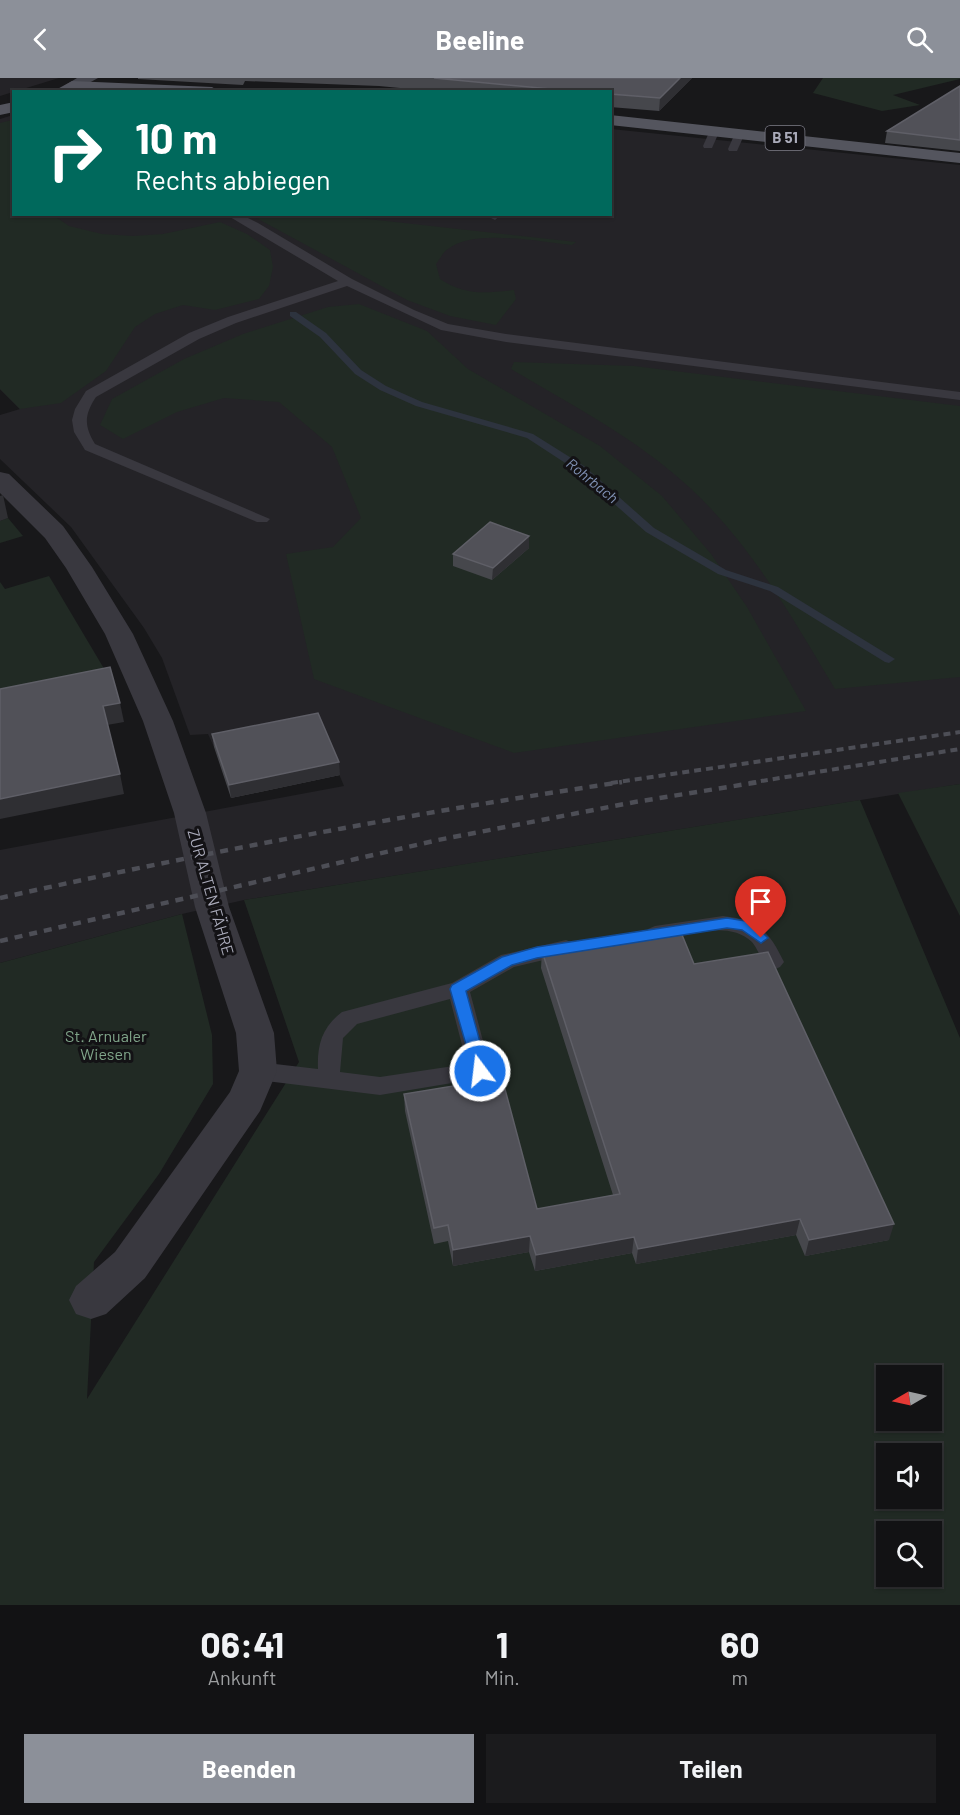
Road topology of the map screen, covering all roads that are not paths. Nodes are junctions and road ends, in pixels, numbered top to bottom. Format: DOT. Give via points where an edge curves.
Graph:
graph roads {
  1 [pos="90,78"];
  2 [pos="109,78"];
  3 [pos="126,88"];
  4 [pos="70,90"];
  5 [pos="169,90"];
  6 [pos="612,120"];
  7 [pos="960,158"];
  8 [pos="234,216"];
  9 [pos="348,282"];
  10 [pos="960,396"];
  11 [pos="0,479"];
  12 [pos="262,519"];
  13 [pos="632,938"];
  14 [pos="585,945"];
  15 [pos="773,962"];
  16 [pos="458,989"];
  17 [pos="258,1071"];
  18 [pos="329,1080"];
  19 [pos="91,1300"];
  1 -- 4 [label="main road"];
  2 -- 3 [label="main road"];
  3 -- 4 [label="main road"];
  3 -- 5 [label="main road"];
  6 -- 7 [label="main road, B 51" via="736,141"];
  8 -- 9 [label="lane"];
  9 -- 10 [label="lane" via="445,327"];
  9 -- 12 [label="lane" via="194,336 91,394 79,410 78,427 90,447"];
  11 -- 17 [label="street, ZUR ALTEN FÄHRE" via="54,532 114,625 158,721 190,813 212,907 255,1033"];
  13 -- 15 [label="lane" via="727,923 747,926 761,938"];
  14 -- 16 [label="lane" via="508,960"];
  16 -- 18 [label="lane" via="351,1017 337,1026 329,1044"];
  16 -- 18 [label="lane" via="480,1071 380,1086"];
  17 -- 18 [label="lane"];
  17 -- 19 [label="street, ZUR ALTEN FÄHRE" via="246,1100 129,1265"];
}
